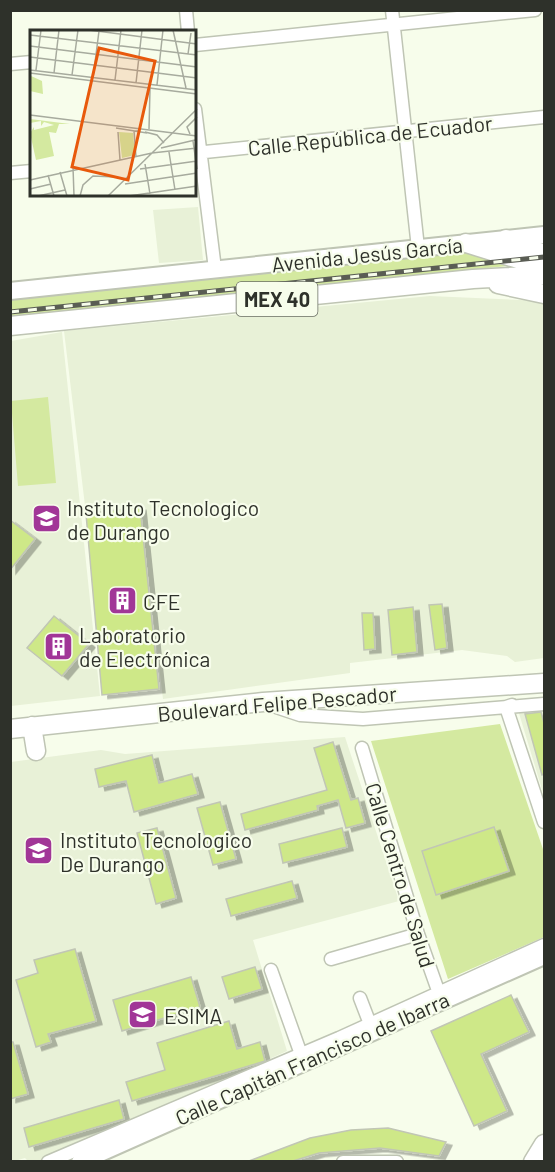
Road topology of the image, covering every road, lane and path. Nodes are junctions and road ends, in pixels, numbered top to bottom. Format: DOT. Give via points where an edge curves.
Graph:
graph roads {
  1 [pos="186,10"];
  2 [pos="392,10"];
  3 [pos="535,10"];
  4 [pos="393,25"];
  5 [pos="188,30"];
  6 [pos="196,45"];
  7 [pos="30,62"];
  8 [pos="10,64"];
  9 [pos="544,117"];
  10 [pos="196,131"];
  11 [pos="405,132"];
  12 [pos="197,153"];
  13 [pos="30,171"];
  14 [pos="10,173"];
  15 [pos="544,236"];
  16 [pos="506,239"];
  17 [pos="465,243"];
  18 [pos="418,248"];
  19 [pos="544,254"];
  20 [pos="544,267"];
  21 [pos="215,269"];
  22 [pos="544,275"];
  23 [pos="472,279"];
  24 [pos="10,291"];
  25 [pos="544,294"];
  26 [pos="10,326"];
  27 [pos="540,682"];
  28 [pos="544,697"];
  29 [pos="263,702"];
  30 [pos="544,704"];
  31 [pos="506,707"];
  32 [pos="32,726"];
  33 [pos="10,729"];
  34 [pos="362,748"];
  35 [pos="36,751"];
  36 [pos="544,822"];
  37 [pos="418,934"];
  38 [pos="544,945"];
  39 [pos="544,956"];
  40 [pos="331,959"];
  41 [pos="271,970"];
  42 [pos="440,997"];
  43 [pos="360,998"];
  44 [pos="370,1024"];
  45 [pos="302,1058"];
  46 [pos="544,1144"];
  47 [pos="48,1161"];
  48 [pos="80,1161"];
  49 [pos="344,1161"];
  50 [pos="397,1161"];
  51 [pos="533,1161"];
  1 -- 5 [label="street"];
  2 -- 4 [label="street"];
  3 -- 4 [label="street"];
  4 -- 6 [label="street"];
  4 -- 11 [label="street"];
  7 -- 8 [label="street"];
  9 -- 11 [label="street, Calle República de Ecuador"];
  10 -- 12 [label="street"];
  11 -- 12 [label="street, Calle República de Ecuador"];
  11 -- 18 [label="street"];
  12 -- 21 [label="street"];
  13 -- 14 [label="street"];
  15 -- 16 [label="street, Avenida Jesús García"];
  16 -- 17 [label="street, Avenida Jesús García"];
  16 -- 19 [label="main road"];
  17 -- 18 [label="street, Avenida Jesús García"];
  17 -- 20 [label="main road"];
  18 -- 21 [label="street, Avenida Jesús García"];
  21 -- 24 [label="street, Avenida Jesús García"];
  22 -- 23 [label="main road, Avenida Jesús García / MEX 40"];
  23 -- 25 [label="main road"];
  23 -- 26 [label="main road, Avenida Jesús García / MEX 40"];
  27 -- 29 [label="main road, Boulevard Felipe Pescador"];
  28 -- 31 [label="street"];
  29 -- 31 [label="street" via="300,715 336,718"];
  29 -- 32 [label="main road, Boulevard Felipe Pescador"];
  30 -- 31 [label="street"];
  31 -- 36 [label="street"];
  32 -- 33 [label="main road, Boulevard Felipe Pescador"];
  32 -- 35 [label="main road"];
  34 -- 37 [label="street, Calle Centro de Salud"];
  37 -- 40 [label="street"];
  37 -- 42 [label="street, Calle Centro de Salud"];
  38 -- 42 [label="street"];
  39 -- 42 [label="street, Calle Capitán Francisco de Ibarra"];
  41 -- 45 [label="street"];
  42 -- 44 [label="street"];
  42 -- 45 [label="street, Calle Capitán Francisco de Ibarra"];
  43 -- 44 [label="street"];
  44 -- 45 [label="street"];
  45 -- 47 [label="street"];
  45 -- 48 [label="street, Calle Capitán Francisco de Ibarra"];
  46 -- 51 [label="main road"];
  49 -- 50 [label="street"];
}
